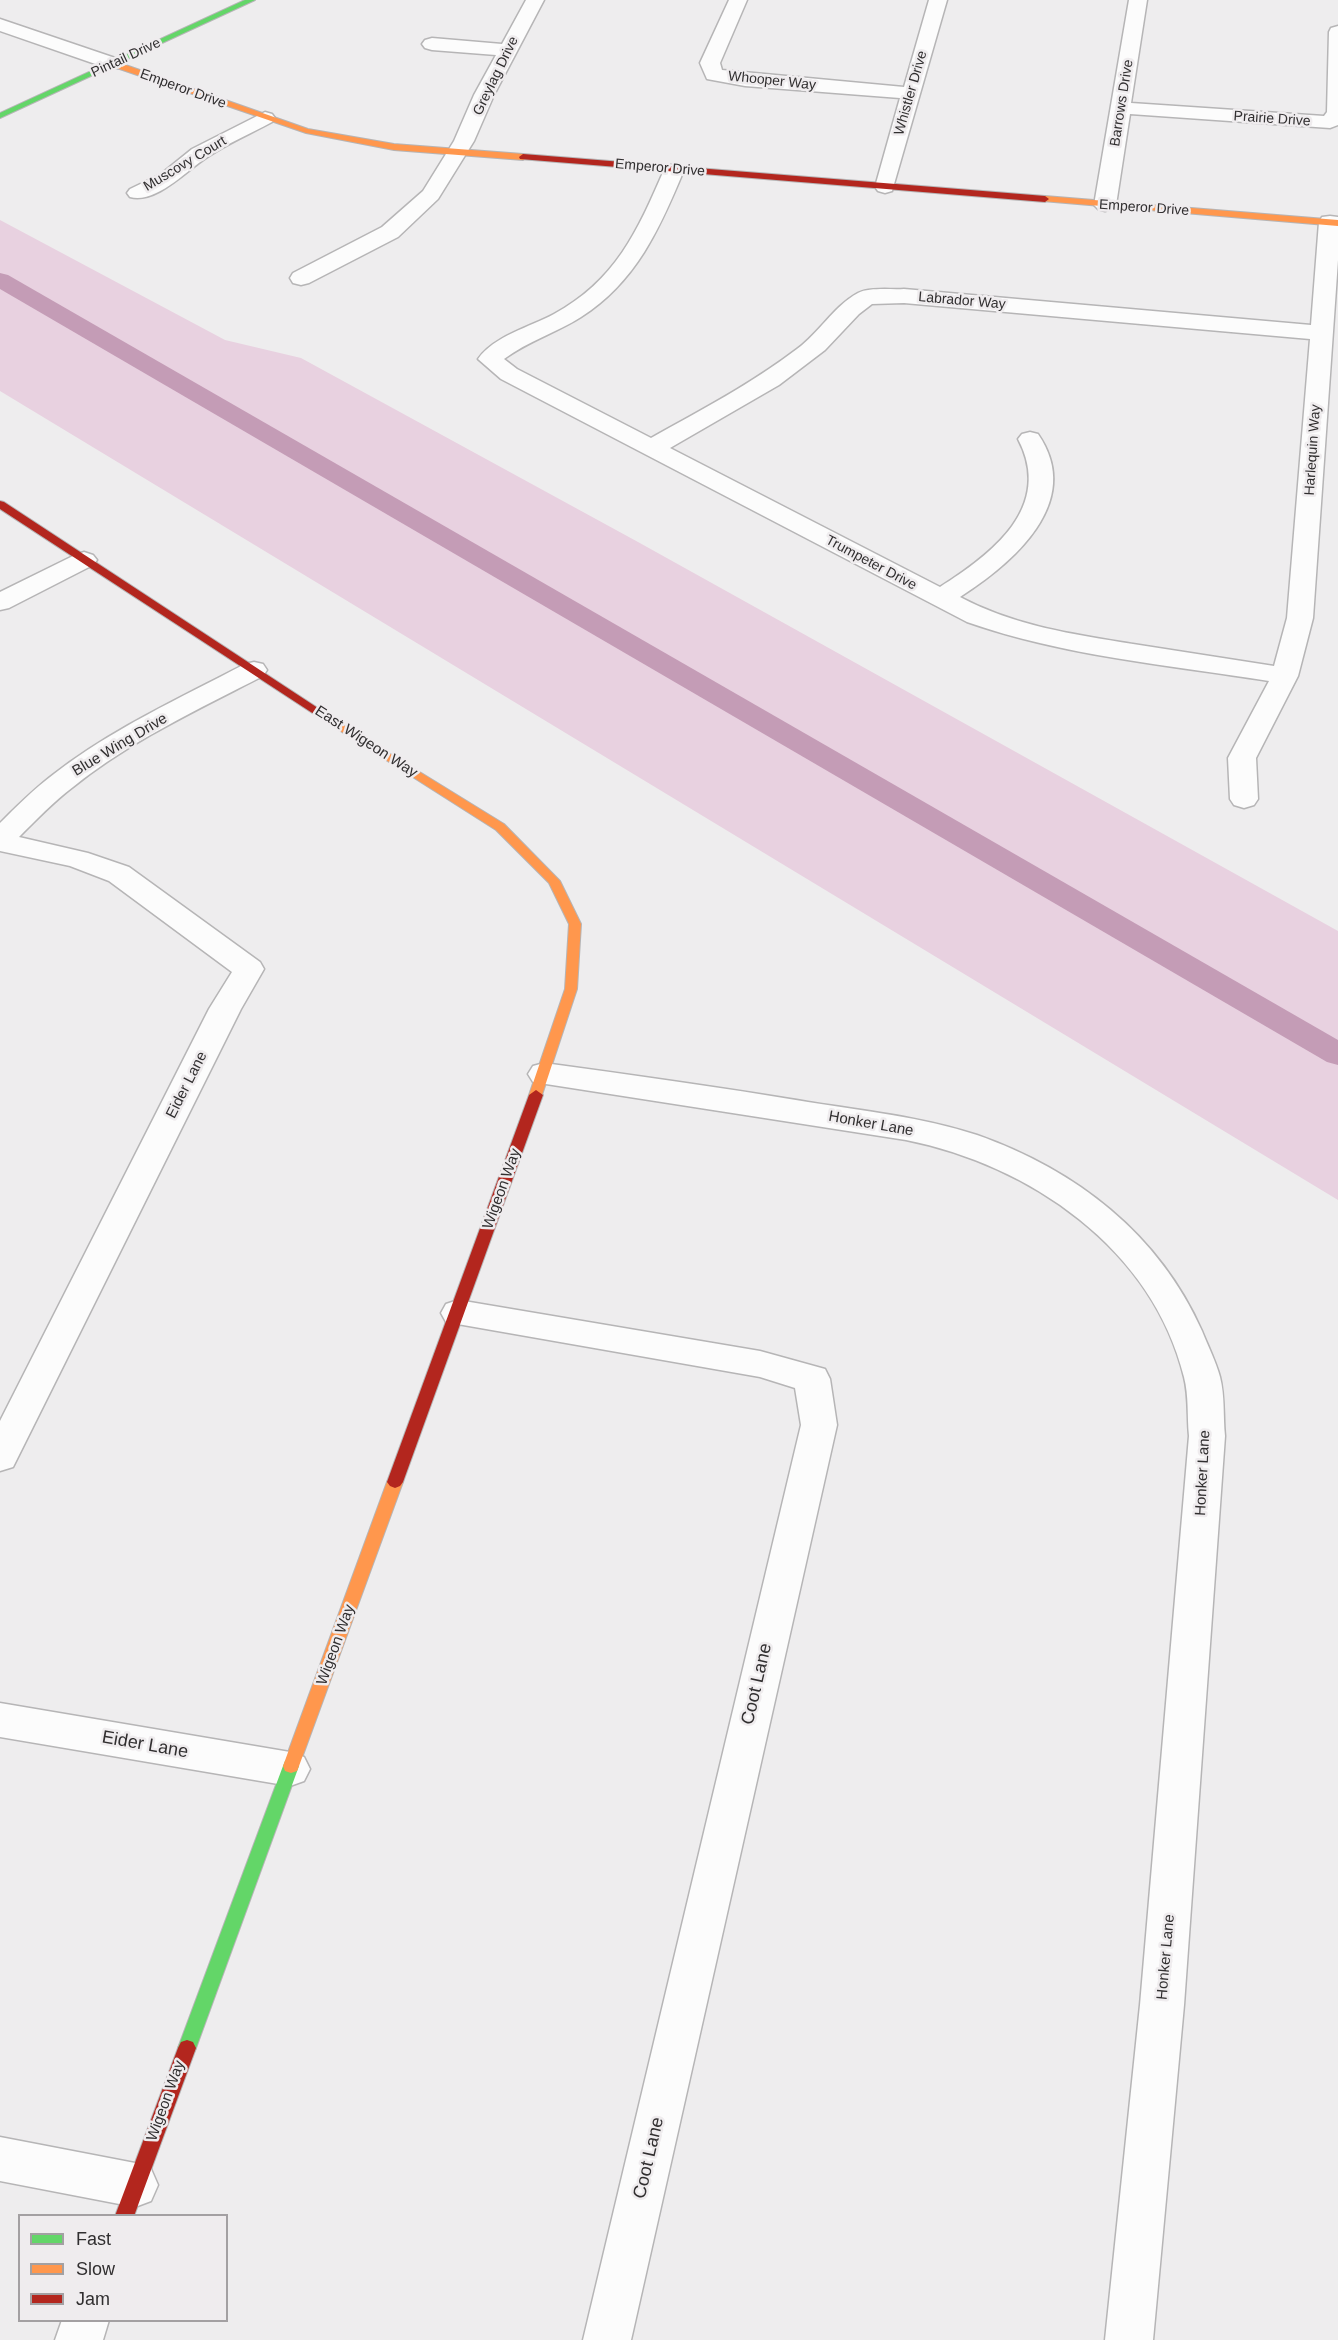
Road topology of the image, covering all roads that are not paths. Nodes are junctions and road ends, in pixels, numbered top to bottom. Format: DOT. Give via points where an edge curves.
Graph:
graph roads {
  1 [pos="251,0"];
  2 [pos="535,0"];
  3 [pos="738,0"];
  4 [pos="938,0"];
  5 [pos="1138,0"];
  6 [pos="0,25"];
  7 [pos="1338,32"];
  8 [pos="432,44"];
  9 [pos="508,50"];
  10 [pos="114,64"];
  11 [pos="911,93"];
  12 [pos="1122,108"];
  13 [pos="0,116"];
  14 [pos="265,118"];
  15 [pos="1334,125"];
  16 [pos="458,152"];
  17 [pos="674,170"];
  18 [pos="885,187"];
  19 [pos="137,193"];
  20 [pos="1105,205"];
  21 [pos="1334,222"];
  22 [pos="301,278"];
  23 [pos="1322,333"];
  24 [pos="1030,439"];
  25 [pos="650,449"];
  26 [pos="0,504"];
  27 [pos="84,560"];
  28 [pos="940,598"];
  29 [pos="0,602"];
  30 [pos="254,670"];
  31 [pos="1285,676"];
  32 [pos="1244,799"];
  33 [pos="0,841"];
  34 [pos="544,1074"];
  35 [pos="458,1313"];
  36 [pos="0,1457"];
  37 [pos="0,1720"];
  38 [pos="290,1769"];
  39 [pos="0,2158"];
  40 [pos="129,2200"];
  41 [pos="85,2322"];
  42 [pos="80,2340"];
  43 [pos="607,2340"];
  44 [pos="1128,2340"];
  1 -- 10 [label="street, Pintail Drive"];
  2 -- 9 [label="street, Greylag Drive"];
  3 -- 11 [label="street, Whooper Way" via="710,63 714,75"];
  4 -- 11 [label="street, Whistler Drive"];
  5 -- 12 [label="street, Barrows Drive"];
  6 -- 10 [label="street, Emperor Drive"];
  7 -- 15 [label="street, Prairie Drive"];
  8 -- 9 [label="street"];
  9 -- 16 [label="street, Greylag Drive"];
  10 -- 13 [label="street, Pintail Drive"];
  10 -- 14 [label="street, Emperor Drive"];
  11 -- 18 [label="street, Whistler Drive"];
  12 -- 15 [label="street, Prairie Drive"];
  12 -- 20 [label="street, Barrows Drive"];
  14 -- 16 [label="street, Emperor Drive" via="346,140"];
  14 -- 19 [label="street, Muscovy Court"];
  16 -- 17 [label="street, Emperor Drive"];
  16 -- 22 [label="street, Greylag Drive" via="431,195 415,212 390,232"];
  17 -- 18 [label="street, Emperor Drive"];
  17 -- 25 [label="street, Trumpeter Drive" via="624,270 572,313 506,346 490,359 509,374"];
  18 -- 20 [label="street, Emperor Drive"];
  20 -- 21 [label="street, Emperor Drive"];
  21 -- 23 [label="street, Harlequin Way"];
  23 -- 25 [label="street, Labrador Way" via="904,296 867,297 817,345 771,380"];
  23 -- 31 [label="street, Harlequin Way" via="1300,618"];
  24 -- 28 [label="street" via="1039,452 1044,473 1036,508 1018,538 992,563"];
  25 -- 28 [label="street, Trumpeter Drive"];
  26 -- 27 [label="street, East Wigeon Way"];
  27 -- 29 [label="street"];
  27 -- 30 [label="street, East Wigeon Way"];
  28 -- 31 [label="street, Trumpeter Drive" via="994,622 1058,640"];
  30 -- 33 [label="street, Blue Wing Drive" via="116,744 73,772"];
  30 -- 34 [label="street, East Wigeon Way" via="500,828 554,881 575,924 571,989"];
  31 -- 32 [label="street, Harlequin Way" via="1242,758"];
  33 -- 36 [label="street, Eider Lane" via="78,859 119,874 249,969 225,1009"];
  34 -- 35 [label="street, Wigeon Way"];
  34 -- 44 [label="street, Honker Lane" via="910,1131 961,1142 1003,1157 1054,1184 1102,1219 1145,1262 1181,1318 1203,1380 1207,1436 1162,2005"];
  35 -- 38 [label="street, Wigeon Way"];
  35 -- 43 [label="street, Coot Lane" via="760,1364 812,1379 819,1425"];
  37 -- 38 [label="street, Eider Lane"];
  38 -- 40 [label="street, Wigeon Way"];
  39 -- 40 [label="street"];
  41 -- 42 [label="street"];
}
